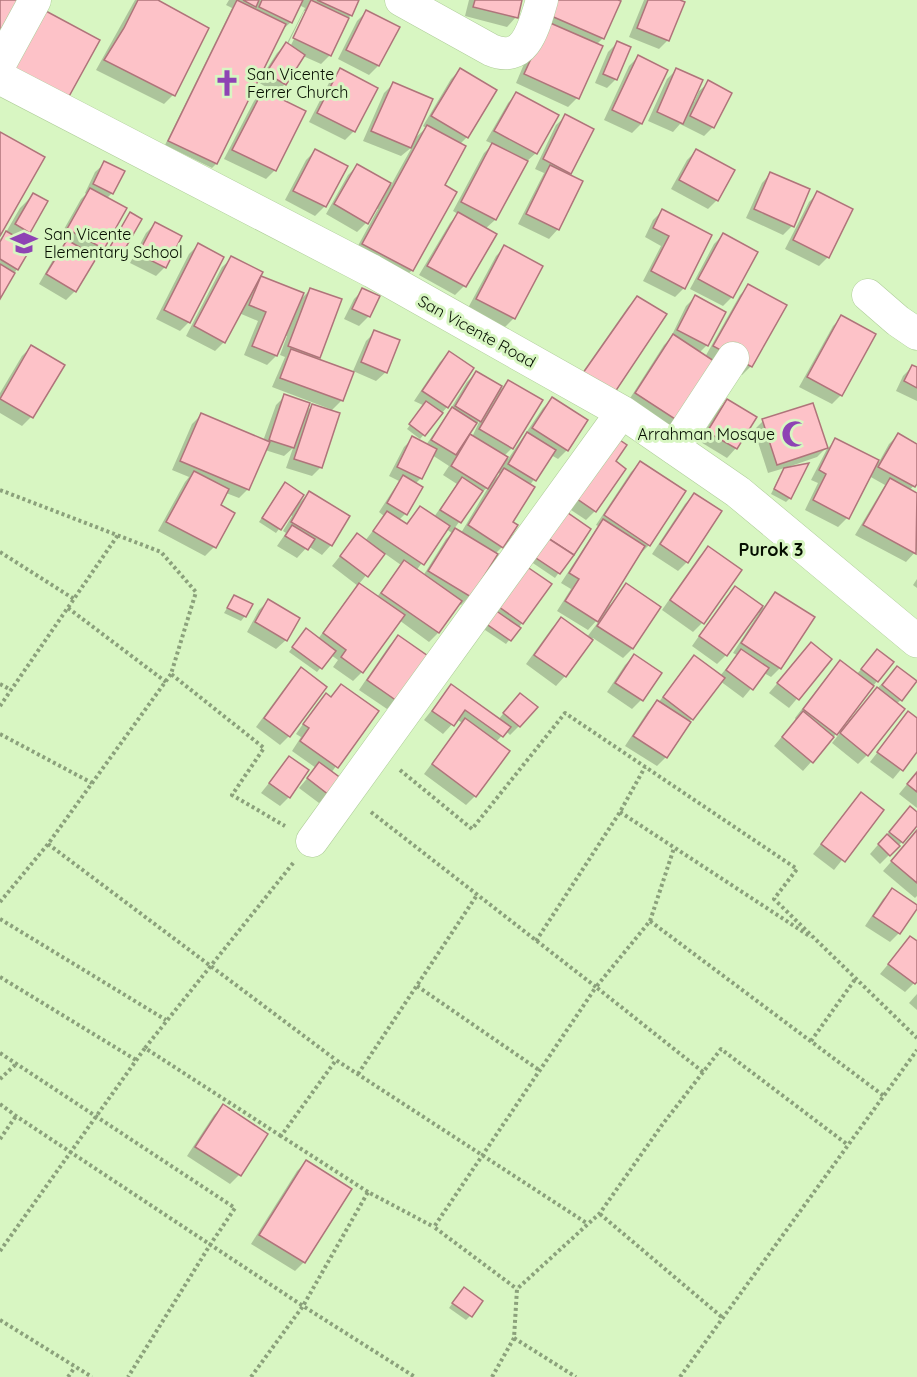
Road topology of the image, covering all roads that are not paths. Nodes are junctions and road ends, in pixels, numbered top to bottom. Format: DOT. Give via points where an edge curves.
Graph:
graph roads {
  1 [pos="35,0"];
  2 [pos="401,0"];
  3 [pos="542,0"];
  4 [pos="0,64"];
  5 [pos="0,78"];
  6 [pos="868,295"];
  7 [pos="917,334"];
  8 [pos="733,358"];
  9 [pos="622,412"];
  10 [pos="674,447"];
  11 [pos="917,641"];
  12 [pos="312,841"];
  1 -- 4 [label="street"];
  2 -- 3 [label="street" via="491,50 506,54 518,50 528,39"];
  5 -- 9 [label="street, San Vicente Road" via="372,271"];
  6 -- 7 [label="street"];
  8 -- 10 [label="street"];
  9 -- 10 [label="street, San Vicente Road"];
  9 -- 12 [label="street"];
  10 -- 11 [label="street, San Vicente Road" via="738,492"];
}
